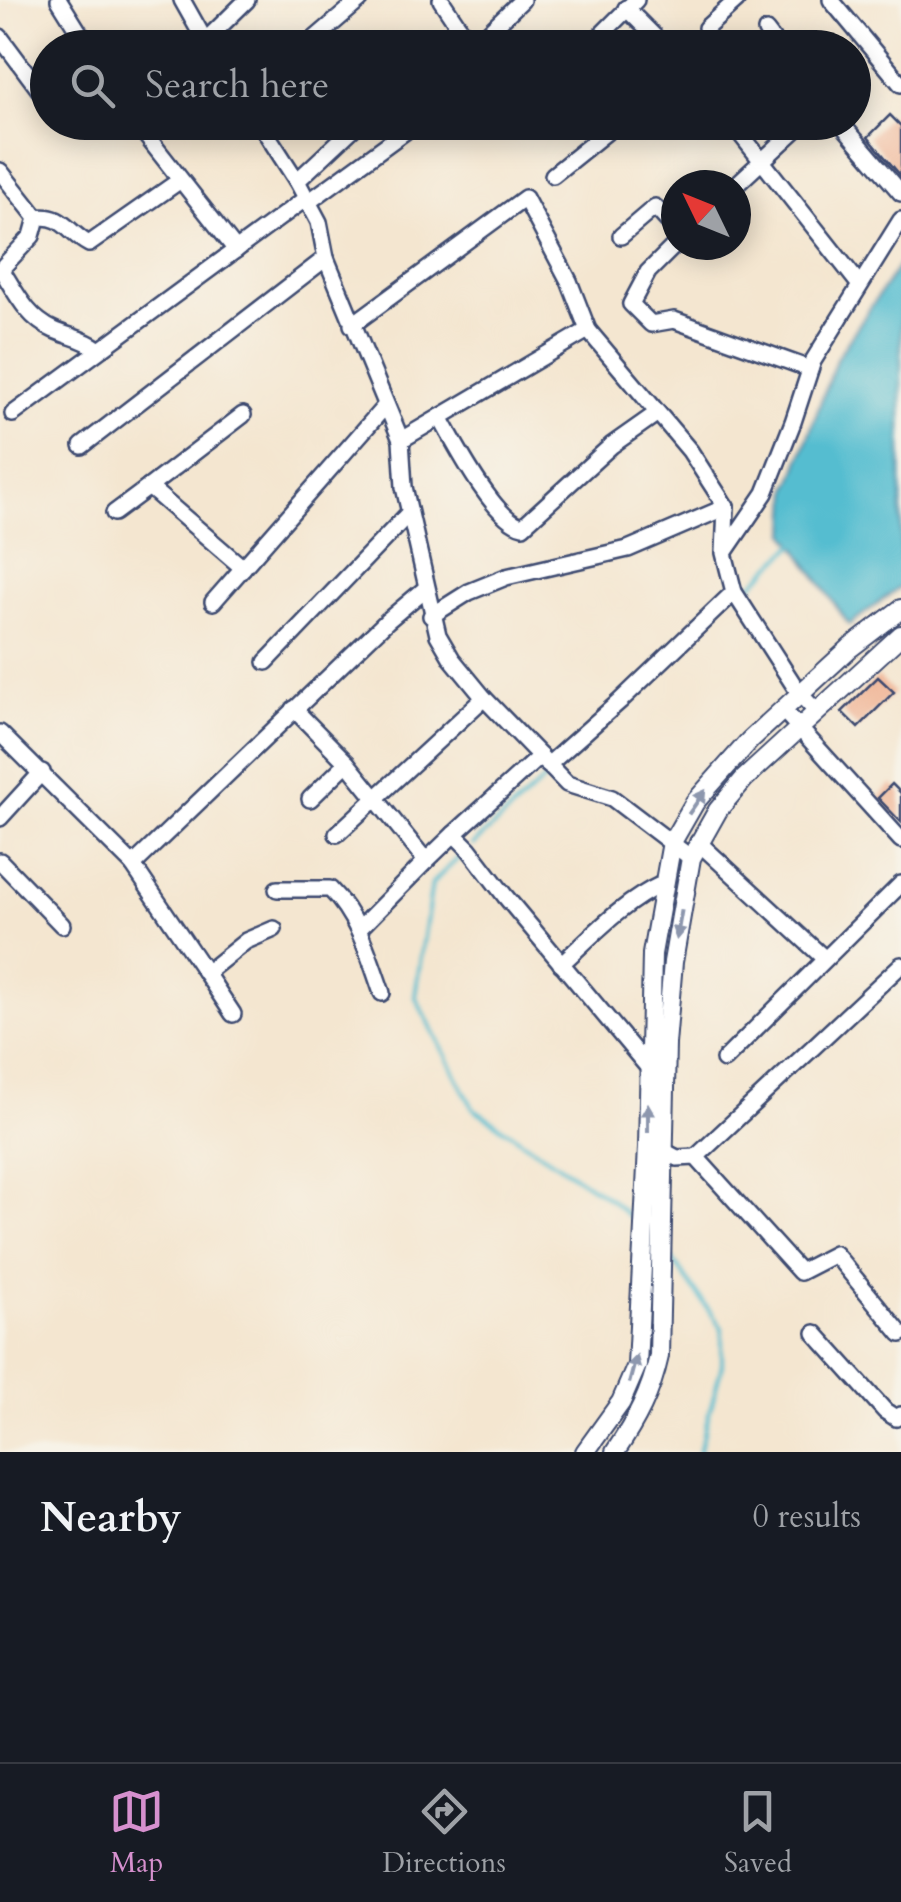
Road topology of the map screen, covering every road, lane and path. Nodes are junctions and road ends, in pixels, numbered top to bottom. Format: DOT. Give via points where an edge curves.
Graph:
graph roads {
  1 [pos="59,0"];
  2 [pos="182,0"];
  3 [pos="246,0"];
  4 [pos="360,0"];
  5 [pos="441,0"];
  6 [pos="522,0"];
  7 [pos="737,0"];
  8 [pos="830,0"];
  9 [pos="631,4"];
  10 [pos="459,27"];
  11 [pos="706,28"];
  12 [pos="78,30"];
  13 [pos="199,30"];
  14 [pos="219,30"];
  15 [pos="325,30"];
  16 [pos="456,30"];
  17 [pos="461,30"];
  18 [pos="491,30"];
  19 [pos="606,30"];
  20 [pos="652,30"];
  21 [pos="855,30"];
  22 [pos="0,36"];
  23 [pos="871,49"];
  24 [pos="30,77"];
  25 [pos="901,84"];
  26 [pos="152,140"];
  27 [pos="271,140"];
  28 [pos="340,140"];
  29 [pos="392,140"];
  30 [pos="597,140"];
  31 [pos="746,140"];
  32 [pos="784,140"];
  33 [pos="855,140"];
  34 [pos="762,160"];
  35 [pos="0,171"];
  36 [pos="751,171"];
  37 [pos="554,175"];
  38 [pos="297,180"];
  39 [pos="179,181"];
  40 [pos="901,193"];
  41 [pos="306,201"];
  42 [pos="661,214"];
  43 [pos="37,218"];
  44 [pos="901,220"];
  45 [pos="620,236"];
  46 [pos="236,250"];
  47 [pos="326,258"];
  48 [pos="661,259"];
  49 [pos="0,270"];
  50 [pos="859,284"];
  51 [pos="352,325"];
  52 [pos="588,330"];
  53 [pos="98,349"];
  54 [pos="810,369"];
  55 [pos="386,406"];
  56 [pos="13,414"];
  57 [pos="656,414"];
  58 [pos="243,415"];
  59 [pos="440,417"];
  60 [pos="402,440"];
  61 [pos="82,446"];
  62 [pos="149,487"];
  63 [pos="726,507"];
  64 [pos="409,513"];
  65 [pos="114,514"];
  66 [pos="724,553"];
  67 [pos="242,568"];
  68 [pos="426,589"];
  69 [pos="734,592"];
  70 [pos="213,602"];
  71 [pos="901,610"];
  72 [pos="431,616"];
  73 [pos="901,635"];
  74 [pos="266,662"];
  75 [pos="799,694"];
  76 [pos="484,698"];
  77 [pos="294,709"];
  78 [pos="783,710"];
  79 [pos="816,712"];
  80 [pos="798,726"];
  81 [pos="0,733"];
  82 [pos="544,760"];
  83 [pos="347,763"];
  84 [pos="42,772"];
  85 [pos="375,796"];
  86 [pos="310,799"];
  87 [pos="0,818"];
  88 [pos="338,834"];
  89 [pos="454,834"];
  90 [pos="900,836"];
  91 [pos="672,842"];
  92 [pos="695,850"];
  93 [pos="0,860"];
  94 [pos="426,861"];
  95 [pos="133,865"];
  96 [pos="662,884"];
  97 [pos="901,884"];
  98 [pos="277,888"];
  99 [pos="62,925"];
  100 [pos="359,929"];
  101 [pos="274,930"];
  102 [pos="825,959"];
  103 [pos="561,964"];
  104 [pos="901,966"];
  105 [pos="206,973"];
  106 [pos="382,993"];
  107 [pos="233,1014"];
  108 [pos="724,1060"];
  109 [pos="648,1066"];
  110 [pos="664,1150"];
  111 [pos="696,1157"];
  112 [pos="814,1333"];
  113 [pos="901,1334"];
  114 [pos="899,1419"];
  115 [pos="585,1452"];
  116 [pos="615,1452"];
  1 -- 12 [label="street"];
  2 -- 13 [label="street"];
  3 -- 14 [label="street"];
  4 -- 15 [label="street"];
  5 -- 10 [label="street"];
  6 -- 18 [label="street"];
  7 -- 11 [label="street"];
  8 -- 21 [label="street"];
  9 -- 19 [label="street"];
  9 -- 20 [label="street"];
  10 -- 16 [label="street"];
  10 -- 17 [label="street"];
  22 -- 24 [label="street"];
  23 -- 25 [label="street"];
  26 -- 39 [label="street"];
  27 -- 38 [label="street"];
  28 -- 38 [label="street"];
  29 -- 41 [label="street"];
  30 -- 37 [label="street"];
  31 -- 34 [label="street"];
  32 -- 34 [label="street"];
  33 -- 40 [label="street"];
  34 -- 36 [label="street"];
  34 -- 50 [label="street"];
  35 -- 43 [label="street"];
  38 -- 41 [label="street"];
  39 -- 43 [label="street" via="89,244 58,218"];
  39 -- 46 [label="street"];
  41 -- 46 [label="street"];
  41 -- 47 [label="street" via="319,222"];
  42 -- 45 [label="street" via="648,209"];
  43 -- 49 [label="street" via="32,236"];
  44 -- 50 [label="street"];
  46 -- 53 [label="street"];
  47 -- 51 [label="street"];
  47 -- 61 [label="street"];
  48 -- 54 [label="street" via="631,304 651,324 674,320"];
  49 -- 53 [label="street" via="29,314"];
  50 -- 54 [label="street"];
  51 -- 52 [label="street" via="526,198"];
  51 -- 55 [label="street"];
  52 -- 57 [label="street"];
  52 -- 59 [label="street"];
  53 -- 56 [label="street"];
  54 -- 66 [label="street" via="765,492"];
  55 -- 60 [label="street"];
  55 -- 67 [label="street"];
  57 -- 59 [label="street" via="523,526 508,519 475,476"];
  57 -- 63 [label="street"];
  58 -- 62 [label="street"];
  59 -- 60 [label="street"];
  60 -- 64 [label="street"];
  62 -- 65 [label="street"];
  62 -- 67 [label="street"];
  63 -- 66 [label="street"];
  63 -- 72 [label="street" via="628,549 506,577"];
  64 -- 68 [label="street"];
  64 -- 74 [label="street"];
  66 -- 69 [label="street"];
  67 -- 70 [label="street"];
  68 -- 72 [label="street"];
  68 -- 77 [label="street"];
  69 -- 75 [label="street"];
  69 -- 82 [label="street" via="620,702"];
  71 -- 75 [label="main road"];
  72 -- 76 [label="street" via="452,659"];
  73 -- 79 [label="main road"];
  75 -- 78 [label="main road"];
  75 -- 79 [label="street"];
  76 -- 82 [label="street"];
  76 -- 85 [label="street"];
  77 -- 83 [label="street"];
  77 -- 95 [label="street"];
  78 -- 80 [label="street"];
  91 -- 78 [label="main road, one-way" via="720,770"];
  79 -- 80 [label="main road"];
  80 -- 90 [label="street"];
  80 -- 92 [label="main road" via="744,778"];
  81 -- 84 [label="street"];
  82 -- 89 [label="street"];
  82 -- 91 [label="street" via="567,784 612,798"];
  83 -- 85 [label="street"];
  83 -- 86 [label="street"];
  84 -- 87 [label="street"];
  84 -- 95 [label="street"];
  85 -- 88 [label="street"];
  85 -- 94 [label="street"];
  89 -- 94 [label="street"];
  89 -- 103 [label="street"];
  91 -- 92 [label="street"];
  91 -- 96 [label="main road"];
  92 -- 102 [label="street"];
  92 -- 110 [label="main road, one-way" via="673,962"];
  93 -- 99 [label="street"];
  94 -- 100 [label="street"];
  95 -- 105 [label="street"];
  96 -- 103 [label="street" via="638,895"];
  96 -- 109 [label="main road"];
  97 -- 102 [label="street"];
  98 -- 100 [label="street" via="330,889"];
  100 -- 106 [label="street"];
  101 -- 105 [label="street" via="246,941"];
  102 -- 108 [label="street"];
  103 -- 109 [label="street"];
  104 -- 111 [label="street"];
  105 -- 107 [label="street"];
  115 -- 109 [label="main road, one-way" via="621,1402 636,1365"];
  110 -- 111 [label="street" via="677,1158"];
  110 -- 116 [label="main road" via="659,1356 640,1414"];
  111 -- 113 [label="street" via="800,1272 835,1254"];
  112 -- 114 [label="street" via="884,1411"];
}
